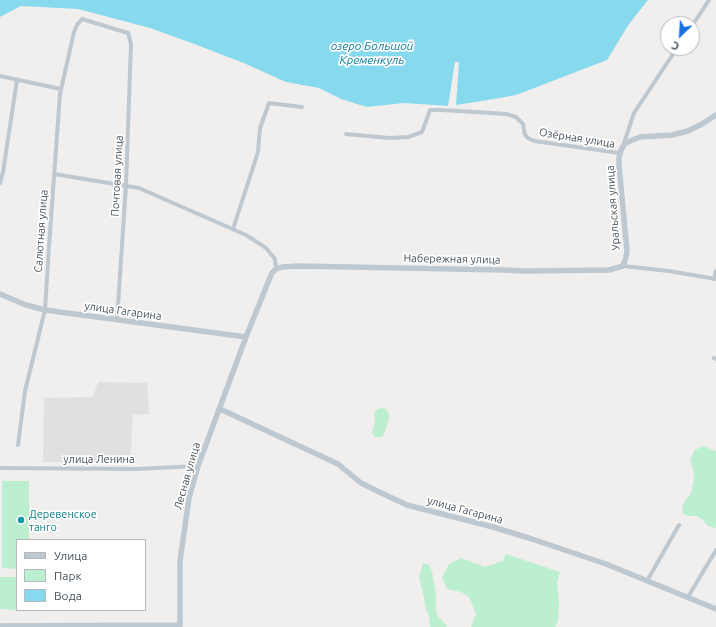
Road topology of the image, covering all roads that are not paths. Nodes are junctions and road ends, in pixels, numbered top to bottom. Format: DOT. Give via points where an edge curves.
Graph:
graph roads {
  1 [pos="709,0"];
  2 [pos="699,16"];
  3 [pos="128,33"];
  4 [pos="673,56"];
  5 [pos="0,76"];
  6 [pos="17,80"];
  7 [pos="61,89"];
  8 [pos="302,107"];
  9 [pos="716,115"];
  10 [pos="346,134"];
  11 [pos="621,152"];
  12 [pos="54,174"];
  13 [pos="0,183"];
  14 [pos="126,185"];
  15 [pos="233,229"];
  16 [pos="624,264"];
  17 [pos="276,269"];
  18 [pos="716,271"];
  19 [pos="715,279"];
  20 [pos="0,294"];
  21 [pos="45,310"];
  22 [pos="117,320"];
  23 [pos="246,337"];
  24 [pos="220,409"];
  25 [pos="18,445"];
  26 [pos="198,466"];
  27 [pos="0,468"];
  28 [pos="679,525"];
  29 [pos="716,550"];
  30 [pos="647,581"];
  31 [pos="688,597"];
  32 [pos="716,609"];
  33 [pos="0,626"];
  34 [pos="180,626"];
  1 -- 2 [label="street"];
  3 -- 7 [label="street, Салютная улица" via="82,19 74,32"];
  3 -- 14 [label="street, Почтовая улица" via="131,44"];
  4 -- 11 [label="street, Уральская улица" via="634,113"];
  5 -- 6 [label="street"];
  6 -- 7 [label="street"];
  6 -- 13 [label="street"];
  7 -- 12 [label="street, Салютная улица"];
  8 -- 15 [label="street" via="269,103 260,128 258,152"];
  9 -- 11 [label="street" via="688,131 630,141"];
  10 -- 11 [label="street, Озёрная улица" via="408,137 422,132 430,110 492,113 516,117 523,124 525,135 534,141"];
  11 -- 16 [label="street, Уральская улица" via="619,165 627,251"];
  12 -- 14 [label="street"];
  12 -- 21 [label="street, Салютная улица"];
  14 -- 15 [label="street" via="139,188"];
  14 -- 22 [label="street, Почтовая улица"];
  15 -- 17 [label="street" via="266,248 275,259"];
  16 -- 17 [label="street, Набережная улица" via="609,270 526,271 298,266"];
  16 -- 19 [label="street"];
  17 -- 23 [label="street" via="272,273"];
  18 -- 19 [label="street"];
  20 -- 21 [label="street, улица Гагарина"];
  21 -- 22 [label="street, улица Гагарина"];
  21 -- 25 [label="street, Салютная улица" via="25,391"];
  22 -- 23 [label="street, улица Гагарина"];
  23 -- 24 [label="street, Лесная улица"];
  24 -- 26 [label="street, Лесная улица"];
  24 -- 30 [label="street, улица Гагарина" via="338,464 361,483 407,505 532,539"];
  26 -- 27 [label="street, улица Ленина" via="136,469"];
  26 -- 34 [label="street, Лесная улица" via="189,498 182,543"];
  28 -- 30 [label="street"];
  29 -- 31 [label="street"];
  30 -- 31 [label="street, улица Гагарина"];
  31 -- 32 [label="street, улица Гагарина"];
  33 -- 34 [label="street"];
}
